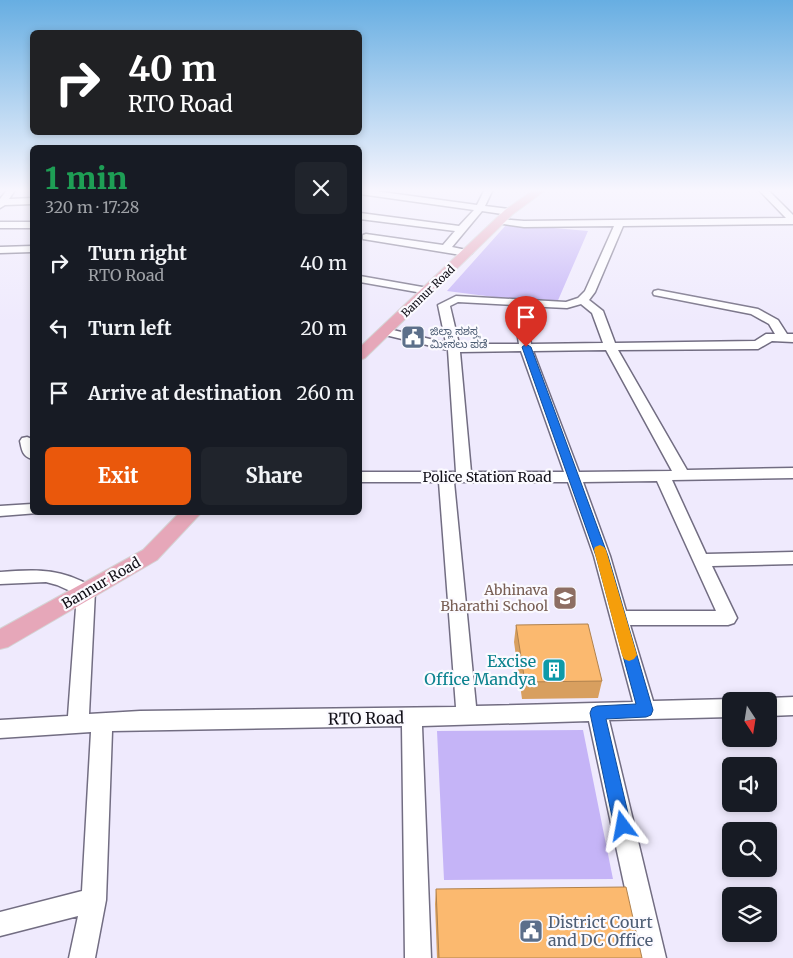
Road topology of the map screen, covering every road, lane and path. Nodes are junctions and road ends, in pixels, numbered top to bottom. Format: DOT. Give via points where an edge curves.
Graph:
graph roads {
  1 [pos="458,234"];
  2 [pos="486,234"];
  3 [pos="615,234"];
  4 [pos="366,237"];
  5 [pos="445,248"];
  6 [pos="0,250"];
  7 [pos="30,250"];
  8 [pos="467,253"];
  9 [pos="362,279"];
  10 [pos="428,291"];
  11 [pos="658,293"];
  12 [pos="582,300"];
  13 [pos="518,303"];
  14 [pos="385,332"];
  15 [pos="788,338"];
  16 [pos="610,346"];
  17 [pos="526,347"];
  18 [pos="454,348"];
  19 [pos="362,353"];
  20 [pos="793,473"];
  21 [pos="682,475"];
  22 [pos="662,476"];
  23 [pos="362,477"];
  24 [pos="455,477"];
  25 [pos="572,477"];
  26 [pos="30,509"];
  27 [pos="0,511"];
  28 [pos="189,515"];
  29 [pos="793,558"];
  30 [pos="701,560"];
  31 [pos="0,578"];
  32 [pos="86,591"];
  33 [pos="618,618"];
  34 [pos="0,640"];
  35 [pos="793,706"];
  36 [pos="778,707"];
  37 [pos="722,708"];
  38 [pos="646,710"];
  39 [pos="597,713"];
  40 [pos="467,715"];
  41 [pos="412,717"];
  42 [pos="102,723"];
  43 [pos="78,724"];
  44 [pos="0,729"];
  45 [pos="94,900"];
  46 [pos="0,924"];
  47 [pos="82,958"];
  48 [pos="418,958"];
  49 [pos="653,958"];
  1 -- 5 [label="street"];
  2 -- 8 [label="main road, Bannur Road"];
  3 -- 12 [label="street" via="590,292"];
  4 -- 5 [label="street"];
  5 -- 8 [label="street"];
  6 -- 7 [label="street"];
  8 -- 10 [label="main road, Bannur Road"];
  9 -- 10 [label="street"];
  10 -- 14 [label="main road, Bannur Road"];
  11 -- 15 [label="street" via="754,311 774,322"];
  12 -- 13 [label="street" via="567,305"];
  12 -- 16 [label="street" via="597,312"];
  13 -- 17 [label="street"];
  13 -- 18 [label="street" via="456,300 444,305"];
  14 -- 18 [label="street"];
  14 -- 19 [label="main road, Bannur Road"];
  15 -- 16 [label="street" via="770,337 758,345"];
  16 -- 17 [label="street"];
  16 -- 21 [label="street"];
  17 -- 18 [label="street"];
  17 -- 25 [label="street"];
  18 -- 24 [label="street"];
  20 -- 21 [label="street, Police Station Road"];
  21 -- 22 [label="street, Police Station Road"];
  22 -- 25 [label="street, Police Station Road"];
  22 -- 30 [label="street"];
  23 -- 24 [label="street, Police Station Road"];
  24 -- 25 [label="street, Police Station Road"];
  24 -- 40 [label="street"];
  25 -- 33 [label="street" via="602,556"];
  26 -- 27 [label="street"];
  28 -- 32 [label="main road, Bannur Road" via="150,555"];
  29 -- 30 [label="street"];
  30 -- 33 [label="street" via="728,618"];
  31 -- 32 [label="street" via="46,576"];
  32 -- 34 [label="main road, Bannur Road"];
  32 -- 43 [label="street"];
  33 -- 38 [label="street"];
  35 -- 36 [label="street"];
  37 -- 38 [label="street, RTO Road"];
  38 -- 39 [label="street, RTO Road"];
  39 -- 40 [label="street, RTO Road"];
  39 -- 49 [label="street"];
  40 -- 41 [label="street, RTO Road"];
  41 -- 42 [label="street, RTO Road"];
  41 -- 48 [label="street"];
  42 -- 43 [label="street, RTO Road"];
  42 -- 45 [label="street"];
  43 -- 44 [label="street, RTO Road"];
  45 -- 46 [label="street"];
  45 -- 47 [label="street"];
}
